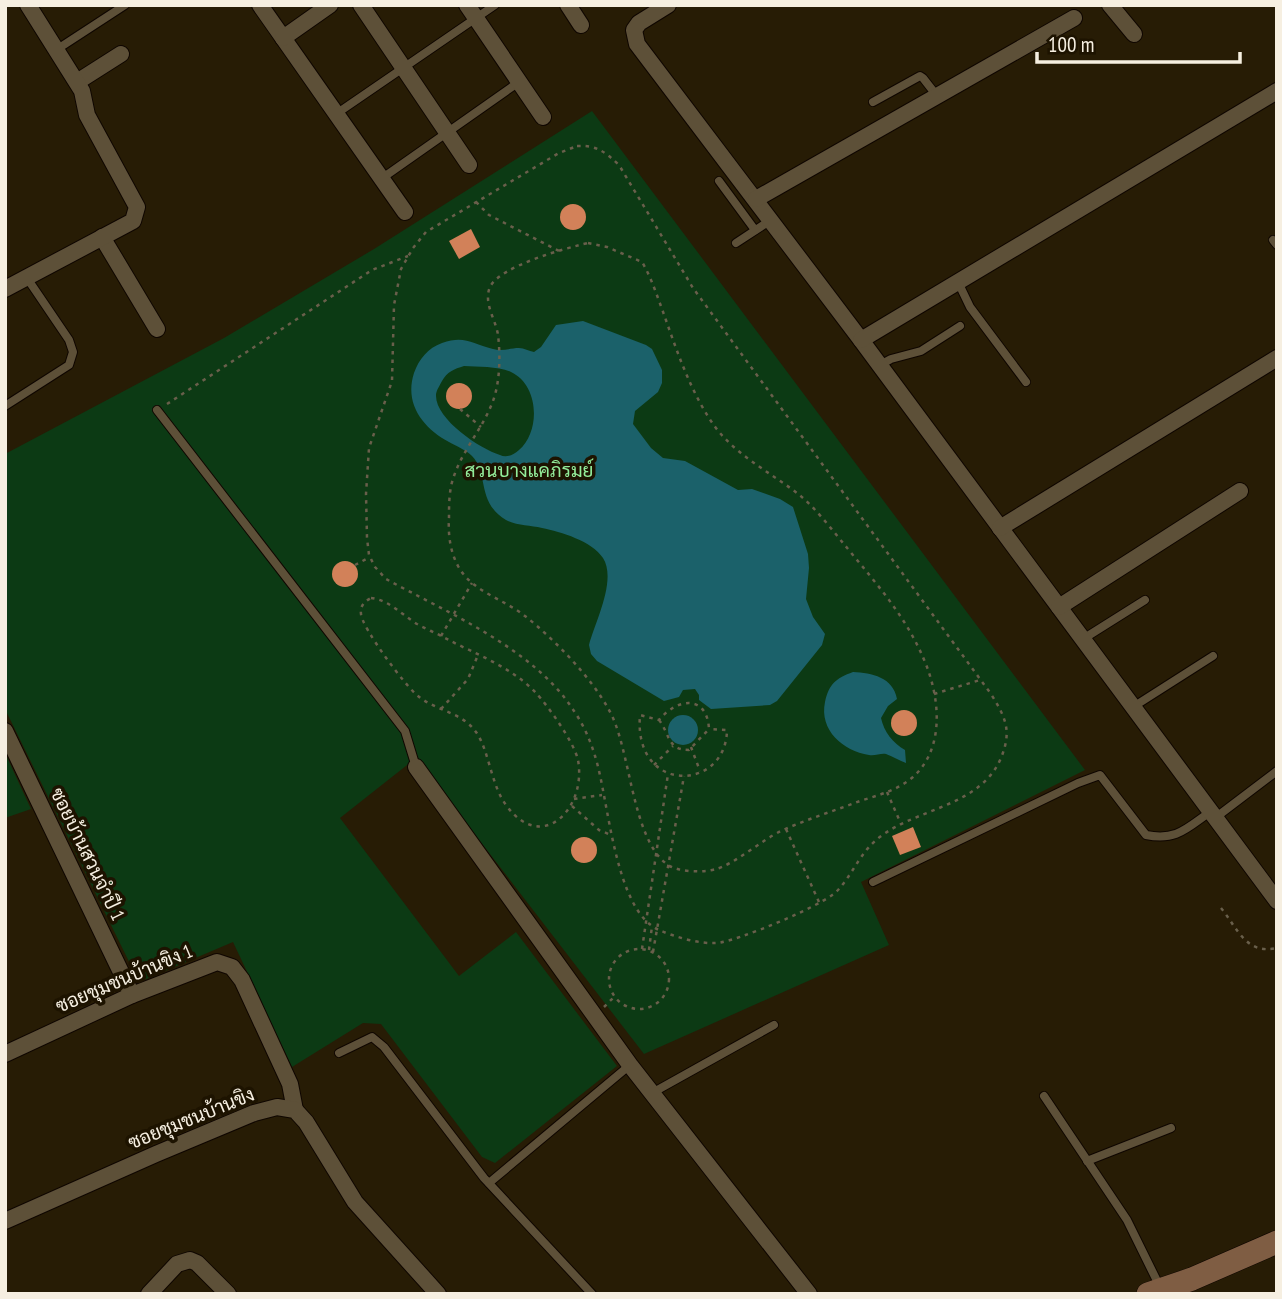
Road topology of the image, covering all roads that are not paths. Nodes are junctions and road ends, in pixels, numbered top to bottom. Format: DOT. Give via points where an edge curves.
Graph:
graph roads {
  1 [pos="28,5"];
  2 [pos="125,5"];
  3 [pos="260,5"];
  4 [pos="330,5"];
  5 [pos="361,5"];
  6 [pos="495,5"];
  7 [pos="568,5"];
  8 [pos="668,5"];
  9 [pos="1110,5"];
  10 [pos="472,12"];
  11 [pos="1074,18"];
  12 [pos="581,25"];
  13 [pos="1134,34"];
  14 [pos="282,38"];
  15 [pos="56,50"];
  16 [pos="121,54"];
  17 [pos="403,68"];
  18 [pos="77,82"];
  19 [pos="519,82"];
  20 [pos="1277,91"];
  21 [pos="937,96"];
  22 [pos="873,102"];
  23 [pos="336,114"];
  24 [pos="543,117"];
  25 [pos="447,133"];
  26 [pos="469,165"];
  27 [pos="381,179"];
  28 [pos="719,181"];
  29 [pos="756,199"];
  30 [pos="405,212"];
  31 [pos="772,220"];
  32 [pos="755,230"];
  33 [pos="102,237"];
  34 [pos="736,243"];
  35 [pos="27,278"];
  36 [pos="958,282"];
  37 [pos="5,289"];
  38 [pos="960,326"];
  39 [pos="157,329"];
  40 [pos="861,340"];
  41 [pos="1277,358"];
  42 [pos="880,365"];
  43 [pos="1026,382"];
  44 [pos="5,406"];
  45 [pos="157,410"];
  46 [pos="1240,491"];
  47 [pos="1000,528"];
  48 [pos="1145,600"];
  49 [pos="1059,607"];
  50 [pos="1083,639"];
  51 [pos="1213,656"];
  52 [pos="1133,707"];
  53 [pos="5,731"];
  54 [pos="416,767"];
  55 [pos="1277,771"];
  56 [pos="1212,815"];
  57 [pos="873,882"];
  58 [pos="1277,901"];
  59 [pos="132,995"];
  60 [pos="774,1025"];
  61 [pos="5,1054"];
  62 [pos="339,1054"];
  63 [pos="630,1065"];
  64 [pos="652,1093"];
  65 [pos="1044,1096"];
  66 [pos="295,1111"];
  67 [pos="1171,1128"];
  68 [pos="1087,1161"];
  69 [pos="489,1183"];
  70 [pos="7,1216"];
  71 [pos="1277,1242"];
  72 [pos="1169,1290"];
  73 [pos="149,1294"];
  74 [pos="228,1294"];
  75 [pos="438,1294"];
  76 [pos="592,1294"];
  77 [pos="809,1294"];
  1 -- 15 [label="street"];
  2 -- 15 [label="lane"];
  3 -- 14 [label="street"];
  4 -- 14 [label="street"];
  5 -- 17 [label="street"];
  6 -- 10 [label="lane"];
  7 -- 12 [label="street"];
  8 -- 29 [label="street" via="639,23 634,30 637,44"];
  9 -- 13 [label="street"];
  10 -- 17 [label="lane"];
  10 -- 19 [label="street"];
  11 -- 21 [label="street"];
  14 -- 23 [label="street"];
  15 -- 18 [label="street"];
  16 -- 18 [label="street"];
  17 -- 23 [label="lane"];
  17 -- 25 [label="street"];
  18 -- 33 [label="street" via="86,115 137,207 133,221"];
  19 -- 24 [label="street"];
  19 -- 25 [label="lane"];
  20 -- 36 [label="street"];
  21 -- 22 [label="lane" via="920,76"];
  21 -- 29 [label="street"];
  23 -- 27 [label="street"];
  25 -- 26 [label="street"];
  25 -- 27 [label="lane"];
  27 -- 30 [label="street"];
  28 -- 32 [label="lane"];
  29 -- 31 [label="street"];
  31 -- 32 [label="lane"];
  31 -- 40 [label="street"];
  32 -- 34 [label="lane"];
  33 -- 35 [label="street"];
  33 -- 39 [label="street"];
  35 -- 37 [label="street"];
  35 -- 44 [label="lane" via="73,352 69,365"];
  36 -- 40 [label="street"];
  36 -- 43 [label="lane" via="974,313"];
  38 -- 42 [label="lane" via="921,351"];
  40 -- 42 [label="street"];
  41 -- 47 [label="street"];
  42 -- 47 [label="street"];
  45 -- 54 [label="lane" via="405,731"];
  46 -- 49 [label="street"];
  47 -- 49 [label="street"];
  48 -- 50 [label="lane"];
  49 -- 50 [label="street"];
  50 -- 52 [label="street"];
  51 -- 52 [label="lane"];
  52 -- 56 [label="street"];
  53 -- 59 [label="street, ซอยบ้านสวนจำปี 1"];
  54 -- 63 [label="street"];
  55 -- 56 [label="lane"];
  56 -- 57 [label="lane" via="1177,835 1146,835 1100,775"];
  56 -- 58 [label="street"];
  59 -- 61 [label="street, ซอยชุมชนบ้านขิง 1"];
  59 -- 66 [label="street, ซอยชุมชนบ้านขิง 1" via="217,962 232,967 290,1084"];
  60 -- 64 [label="lane"];
  62 -- 69 [label="lane" via="372,1037 384,1047"];
  63 -- 64 [label="street"];
  63 -- 69 [label="lane"];
  64 -- 77 [label="street"];
  65 -- 68 [label="lane"];
  66 -- 70 [label="street, ซอยชุมชนบ้านขิง" via="277,1107 254,1113"];
  66 -- 75 [label="street" via="355,1202"];
  67 -- 68 [label="lane"];
  68 -- 72 [label="lane"];
  69 -- 76 [label="lane"];
  71 -- 72 [label="main road"];
  73 -- 74 [label="street" via="177,1264 190,1260"];
}
